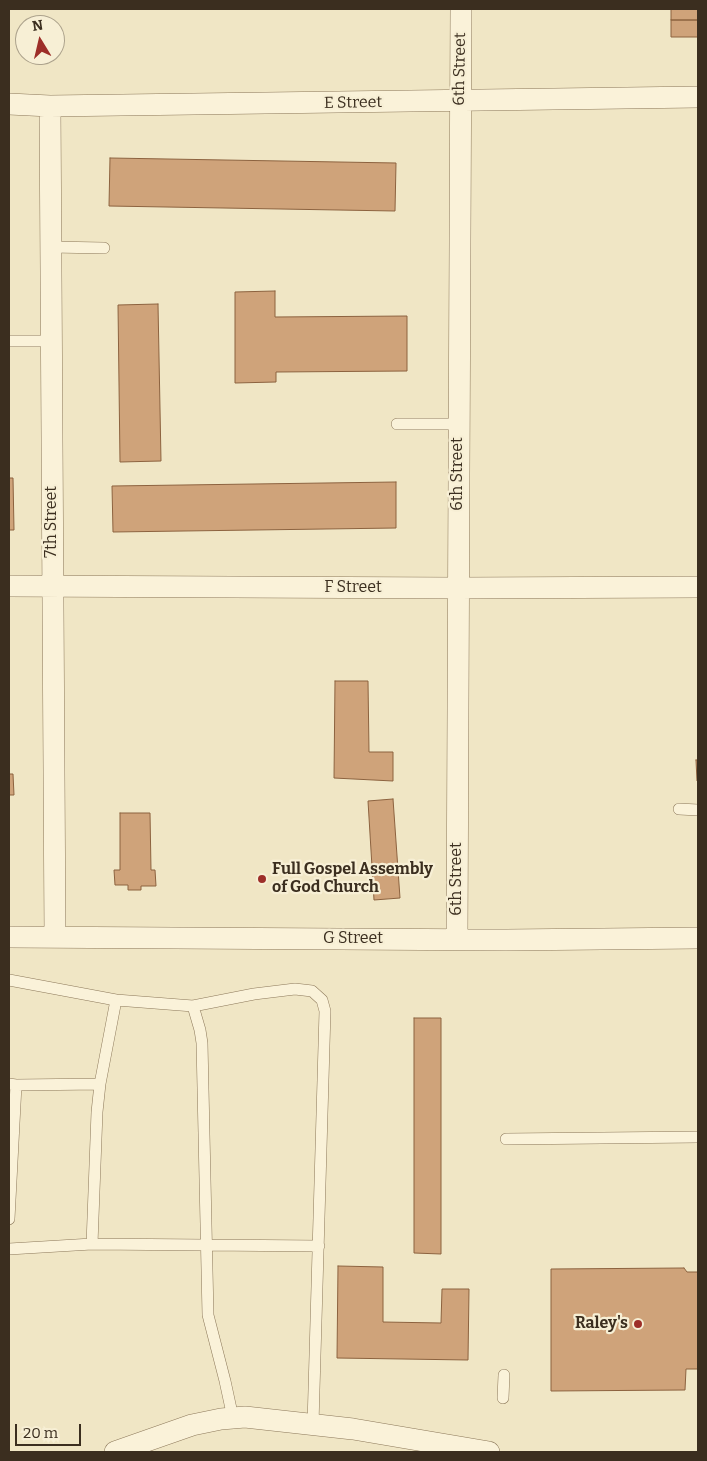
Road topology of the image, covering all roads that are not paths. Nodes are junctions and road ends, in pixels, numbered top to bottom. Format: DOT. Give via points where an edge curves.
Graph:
graph roads {
  1 [pos="461,9"];
  2 [pos="698,98"];
  3 [pos="459,101"];
  4 [pos="9,104"];
  5 [pos="50,106"];
  6 [pos="51,247"];
  7 [pos="104,248"];
  8 [pos="9,341"];
  9 [pos="51,341"];
  10 [pos="397,424"];
  11 [pos="458,424"];
  12 [pos="9,586"];
  13 [pos="53,586"];
  14 [pos="698,587"];
  15 [pos="457,588"];
  16 [pos="679,809"];
  17 [pos="698,810"];
  18 [pos="9,937"];
  19 [pos="55,937"];
  20 [pos="698,938"];
  21 [pos="457,940"];
  22 [pos="9,980"];
  23 [pos="116,1000"];
  24 [pos="193,1006"];
  25 [pos="100,1084"];
  26 [pos="12,1085"];
  27 [pos="698,1137"];
  28 [pos="506,1139"];
  29 [pos="9,1219"];
  30 [pos="92,1244"];
  31 [pos="206,1244"];
  32 [pos="319,1246"];
  33 [pos="9,1249"];
  34 [pos="504,1375"];
  35 [pos="503,1398"];
  36 [pos="233,1418"];
  37 [pos="313,1424"];
  38 [pos="115,1452"];
  39 [pos="489,1452"];
  1 -- 3 [label="street, 6th Street"];
  2 -- 3 [label="street, E Street"];
  3 -- 5 [label="street, E Street"];
  3 -- 11 [label="street, 6th Street"];
  4 -- 5 [label="street, E Street"];
  5 -- 6 [label="street, 7th Street"];
  6 -- 7 [label="lane"];
  6 -- 9 [label="street, 7th Street"];
  8 -- 9 [label="lane"];
  9 -- 13 [label="street, 7th Street"];
  10 -- 11 [label="lane"];
  11 -- 15 [label="street, 6th Street"];
  12 -- 13 [label="street, F Street"];
  13 -- 15 [label="street, F Street"];
  13 -- 19 [label="street, 7th Street"];
  14 -- 15 [label="street, F Street"];
  15 -- 21 [label="street, 6th Street"];
  16 -- 17 [label="lane"];
  18 -- 19 [label="street, G Street"];
  19 -- 21 [label="street, G Street"];
  20 -- 21 [label="street, G Street"];
  22 -- 23 [label="lane"];
  23 -- 24 [label="lane"];
  23 -- 25 [label="lane"];
  24 -- 31 [label="lane" via="202,1043"];
  24 -- 32 [label="lane" via="295,989 312,991 322,1000 325,1011"];
  25 -- 26 [label="lane"];
  25 -- 30 [label="lane"];
  26 -- 29 [label="lane"];
  27 -- 28 [label="lane"];
  30 -- 31 [label="lane"];
  30 -- 33 [label="lane"];
  31 -- 32 [label="lane"];
  31 -- 36 [label="lane" via="208,1315"];
  32 -- 37 [label="lane"];
  34 -- 35 [label="lane"];
  36 -- 37 [label="street"];
  36 -- 38 [label="street" via="192,1425"];
  37 -- 39 [label="street"];
}
